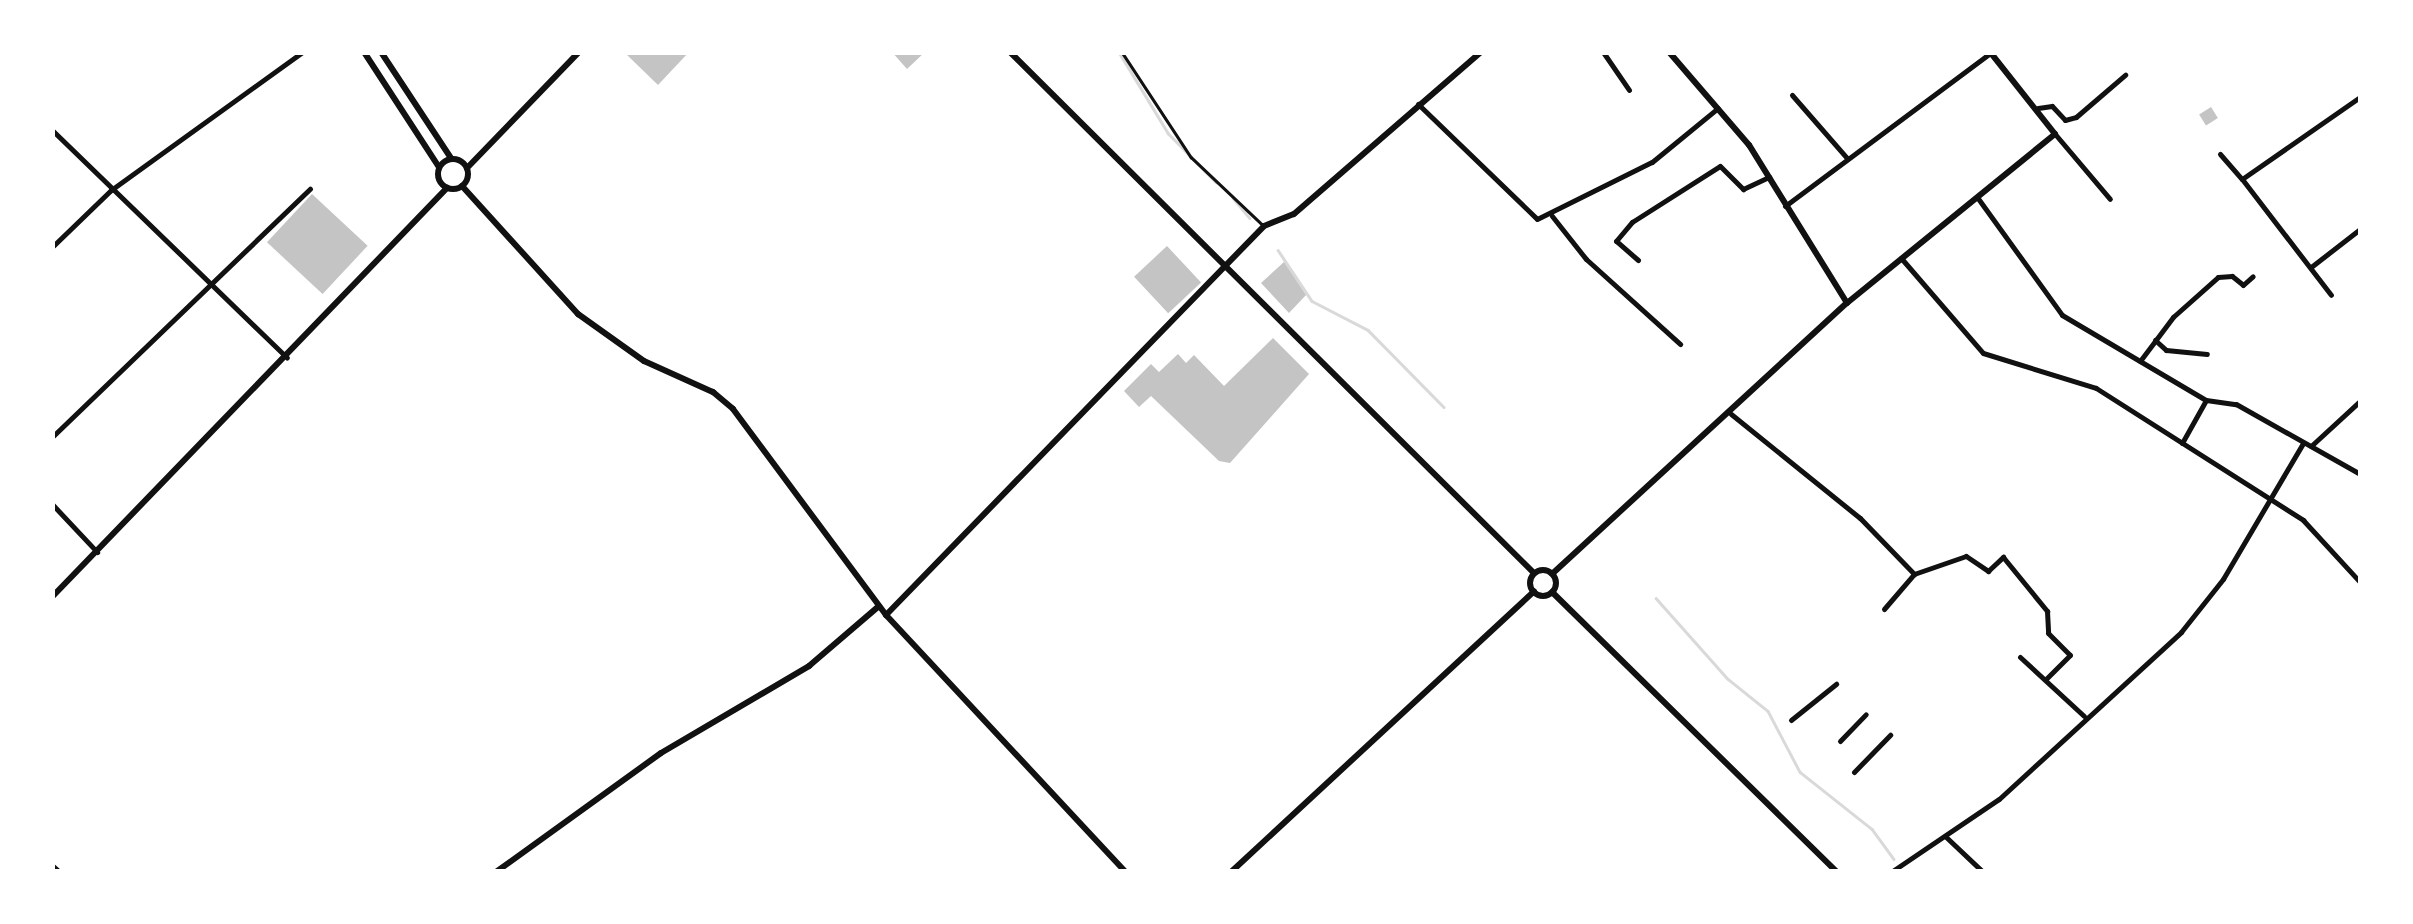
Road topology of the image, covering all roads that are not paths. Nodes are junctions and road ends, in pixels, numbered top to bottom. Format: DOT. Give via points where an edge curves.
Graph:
graph roads {
  1 [pos="302,52"];
  2 [pos="364,52"];
  3 [pos="381,52"];
  4 [pos="579,52"];
  5 [pos="1010,52"];
  6 [pos="1122,52"];
  7 [pos="1481,52"];
  8 [pos="1602,52"];
  9 [pos="1669,52"];
  10 [pos="1990,52"];
  11 [pos="2125,75"];
  12 [pos="1630,90"];
  13 [pos="1792,95"];
  14 [pos="2360,97"];
  15 [pos="1418,104"];
  16 [pos="1718,108"];
  17 [pos="2038,108"];
  18 [pos="52,130"];
  19 [pos="2055,134"];
  20 [pos="2220,154"];
  21 [pos="451,158"];
  22 [pos="1847,158"];
  23 [pos="439,167"];
  24 [pos="467,168"];
  25 [pos="1768,177"];
  26 [pos="2242,179"];
  27 [pos="462,186"];
  28 [pos="448,188"];
  29 [pos="310,189"];
  30 [pos="111,190"];
  31 [pos="1978,197"];
  32 [pos="2110,199"];
  33 [pos="1784,206"];
  34 [pos="1552,216"];
  35 [pos="1264,226"];
  36 [pos="2360,230"];
  37 [pos="52,246"];
  38 [pos="1901,258"];
  39 [pos="1638,260"];
  40 [pos="1226,262"];
  41 [pos="2311,267"];
  42 [pos="2253,276"];
  43 [pos="208,284"];
  44 [pos="2331,295"];
  45 [pos="1847,304"];
  46 [pos="2155,340"];
  47 [pos="1680,344"];
  48 [pos="2206,354"];
  49 [pos="287,358"];
  50 [pos="2140,361"];
  51 [pos="2206,400"];
  52 [pos="2360,401"];
  53 [pos="1731,414"];
  54 [pos="52,437"];
  55 [pos="2182,443"];
  56 [pos="2306,445"];
  57 [pos="2360,474"];
  58 [pos="2268,496"];
  59 [pos="52,504"];
  60 [pos="97,552"];
  61 [pos="1534,573"];
  62 [pos="1552,574"];
  63 [pos="1914,574"];
  64 [pos="2360,582"];
  65 [pos="1534,592"];
  66 [pos="1552,592"];
  67 [pos="52,597"];
  68 [pos="879,606"];
  69 [pos="1884,610"];
  70 [pos="886,616"];
  71 [pos="2020,658"];
  72 [pos="2047,678"];
  73 [pos="1836,684"];
  74 [pos="1866,714"];
  75 [pos="2084,716"];
  76 [pos="1791,720"];
  77 [pos="1890,735"];
  78 [pos="1840,741"];
  79 [pos="1854,772"];
  80 [pos="1946,837"];
  81 [pos="52,866"];
  82 [pos="58,872"];
  83 [pos="496,872"];
  84 [pos="1126,872"];
  85 [pos="1231,872"];
  86 [pos="1836,872"];
  87 [pos="1891,872"];
  88 [pos="1982,872"];
  1 -- 30 [label="street"];
  2 -- 23 [label="main road"];
  3 -- 21 [label="main road"];
  4 -- 24 [label="main road"];
  5 -- 40 [label="main road"];
  6 -- 35 [label="lane" via="1191,157"];
  7 -- 15 [label="main road"];
  8 -- 12 [label="street"];
  9 -- 16 [label="main road"];
  10 -- 19 [label="main road"];
  10 -- 22 [label="street"];
  11 -- 17 [label="street" via="2076,116 2065,120 2052,106"];
  13 -- 22 [label="street"];
  14 -- 26 [label="street"];
  15 -- 34 [label="street" via="1538,219"];
  15 -- 35 [label="main road" via="1294,214"];
  16 -- 25 [label="main road"];
  16 -- 34 [label="street" via="1652,162"];
  18 -- 30 [label="street"];
  19 -- 31 [label="main road"];
  19 -- 32 [label="street"];
  20 -- 26 [label="street"];
  21 -- 23 [label="main road"];
  21 -- 24 [label="main road"];
  22 -- 33 [label="street"];
  23 -- 28 [label="main road"];
  24 -- 27 [label="main road"];
  25 -- 33 [label="main road"];
  25 -- 39 [label="street" via="1743,188 1720,166 1632,222 1616,241"];
  26 -- 41 [label="street"];
  27 -- 28 [label="main road"];
  27 -- 68 [label="main road" via="578,314 644,361 714,392 733,409"];
  28 -- 49 [label="main road"];
  29 -- 43 [label="street"];
  30 -- 37 [label="street"];
  30 -- 43 [label="street"];
  31 -- 38 [label="main road"];
  31 -- 50 [label="street" via="2062,316"];
  33 -- 45 [label="main road"];
  34 -- 47 [label="street" via="1586,259"];
  35 -- 40 [label="main road"];
  36 -- 41 [label="street"];
  38 -- 45 [label="main road"];
  38 -- 55 [label="street" via="1983,353 2096,388"];
  40 -- 61 [label="main road"];
  40 -- 70 [label="main road"];
  41 -- 44 [label="street"];
  42 -- 46 [label="street" via="2243,285 2232,276 2218,277"];
  43 -- 49 [label="street"];
  43 -- 54 [label="street"];
  45 -- 53 [label="main road"];
  46 -- 48 [label="street" via="2166,350"];
  46 -- 50 [label="street"];
  49 -- 60 [label="main road"];
  50 -- 51 [label="street"];
  51 -- 55 [label="street"];
  51 -- 56 [label="street" via="2236,404"];
  52 -- 56 [label="street"];
  53 -- 62 [label="main road"];
  53 -- 63 [label="street" via="1860,518"];
  55 -- 58 [label="street"];
  56 -- 57 [label="street"];
  56 -- 58 [label="street"];
  58 -- 64 [label="street" via="2316,532"];
  58 -- 75 [label="street" via="2204,606"];
  59 -- 60 [label="street"];
  60 -- 67 [label="main road"];
  61 -- 62 [label="main road"];
  61 -- 65 [label="main road"];
  62 -- 66 [label="main road"];
  63 -- 69 [label="street"];
  63 -- 72 [label="street" via="1966,556 1988,571 2003,557 2046,611 2048,634 2070,655"];
  65 -- 66 [label="main road"];
  65 -- 85 [label="main road"];
  66 -- 86 [label="main road"];
  68 -- 70 [label="main road"];
  68 -- 83 [label="main road" via="809,666 661,753"];
  70 -- 84 [label="main road"];
  71 -- 72 [label="street"];
  72 -- 75 [label="street"];
  73 -- 76 [label="street"];
  74 -- 78 [label="street"];
  75 -- 80 [label="street" via="1999,799"];
  77 -- 79 [label="street"];
  80 -- 87 [label="street"];
  80 -- 88 [label="street"];
  81 -- 82 [label="main road"];
}
